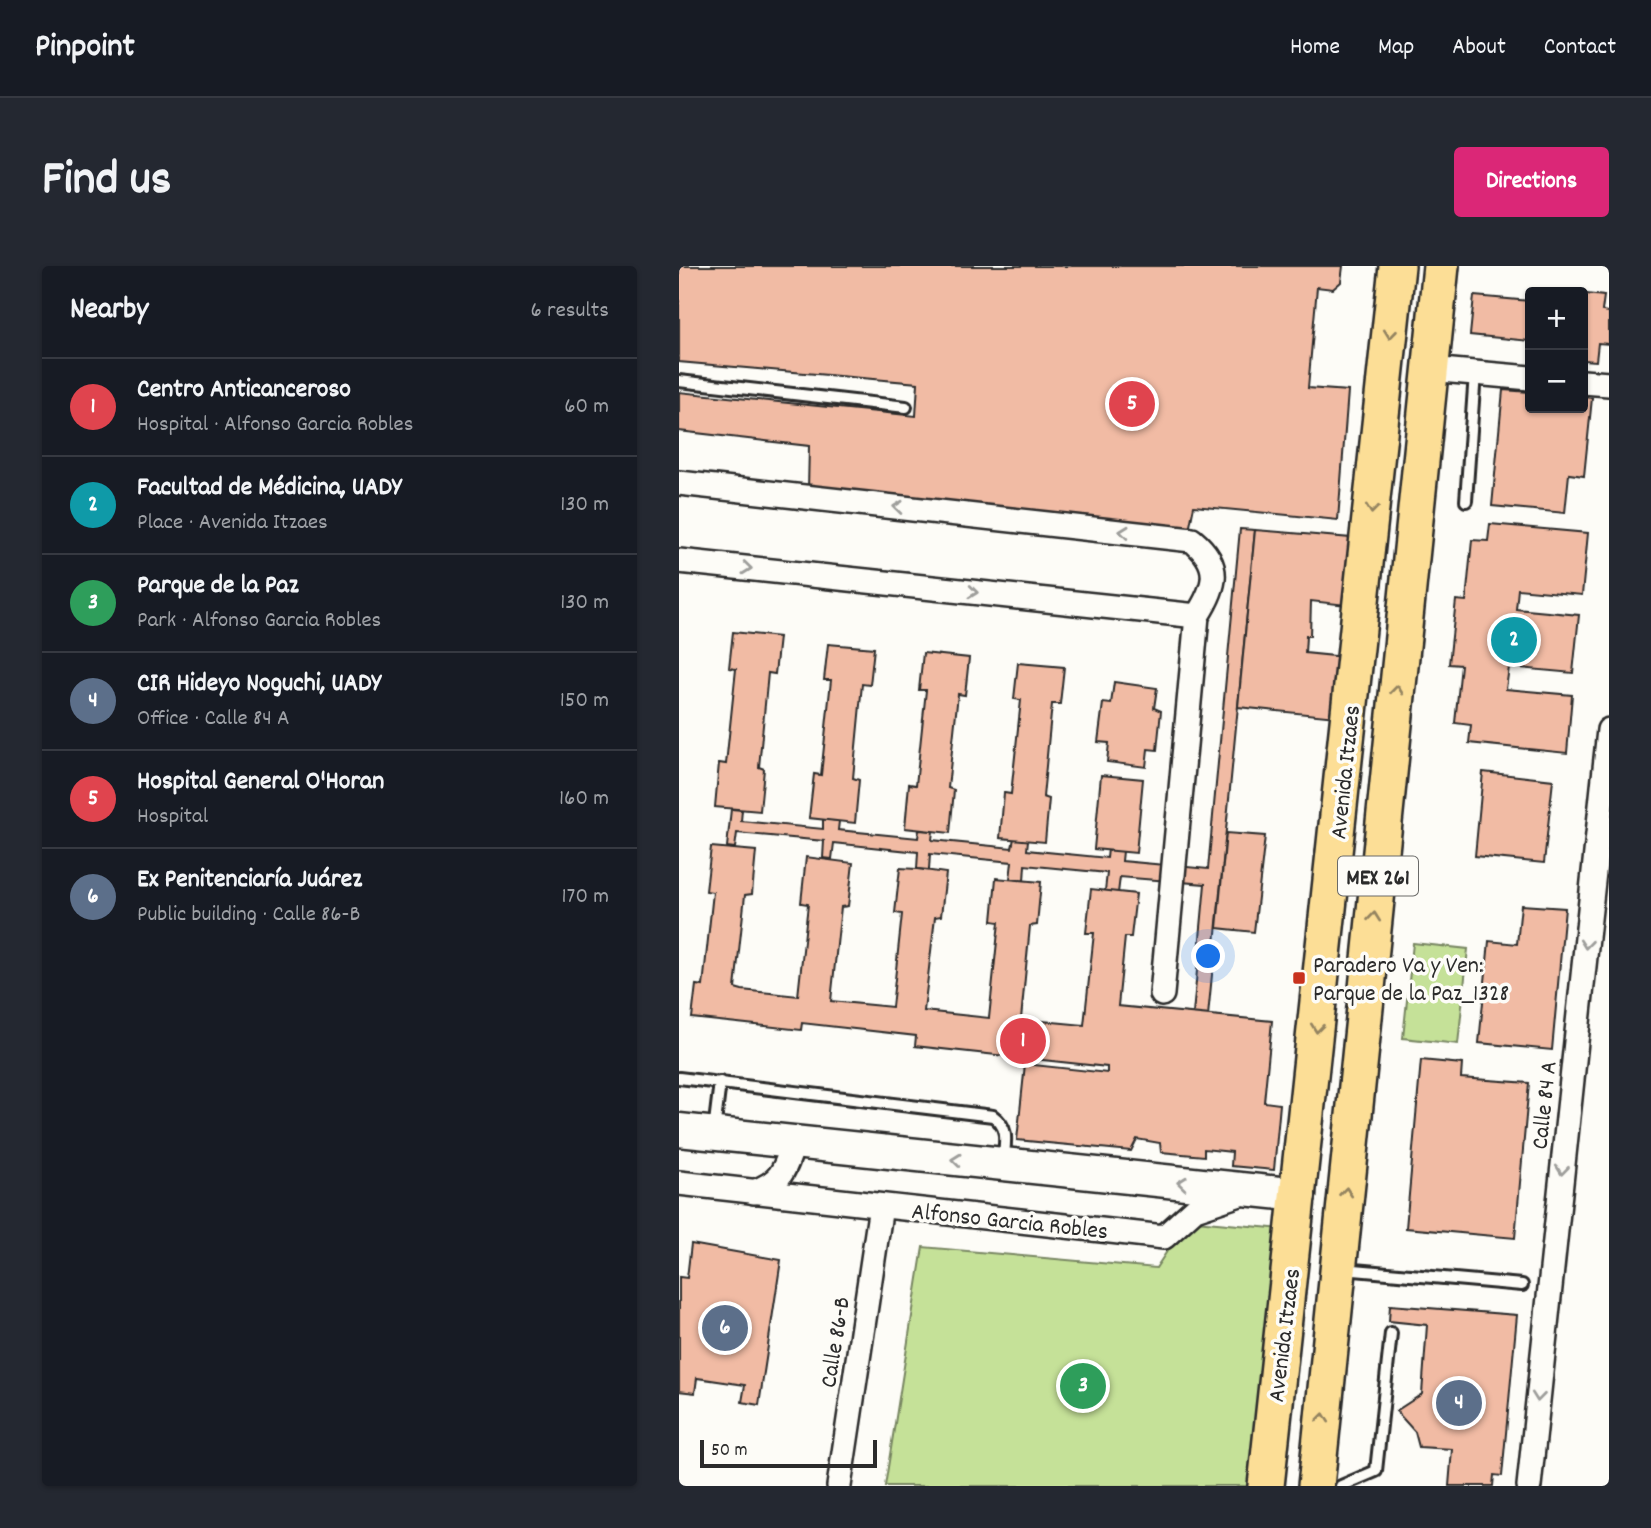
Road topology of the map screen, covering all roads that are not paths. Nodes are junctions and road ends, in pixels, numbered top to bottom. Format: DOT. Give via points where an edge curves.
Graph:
graph roads {
  1 [pos="1397,266"];
  2 [pos="1441,266"];
  3 [pos="1430,369"];
  4 [pos="1475,373"];
  5 [pos="1525,378"];
  6 [pos="679,381"];
  7 [pos="1588,382"];
  8 [pos="1609,384"];
  9 [pos="906,407"];
  10 [pos="679,483"];
  11 [pos="1466,500"];
  12 [pos="679,561"];
  13 [pos="1196,615"];
  14 [pos="1609,730"];
  15 [pos="1162,994"];
  16 [pos="679,1078"];
  17 [pos="720,1082"];
  18 [pos="679,1130"];
  19 [pos="714,1134"];
  20 [pos="794,1143"];
  21 [pos="1003,1164"];
  22 [pos="679,1183"];
  23 [pos="1252,1191"];
  24 [pos="754,1192"];
  25 [pos="1299,1195"];
  26 [pos="881,1206"];
  27 [pos="1338,1269"];
  28 [pos="1521,1285"];
  29 [pos="1391,1333"];
  30 [pos="839,1486"];
  31 [pos="1266,1486"];
  32 [pos="1316,1486"];
  33 [pos="1341,1486"];
  34 [pos="1529,1486"];
  1 -- 25 [label="main road, Avenida Itzaes / MEX 261, one-way"];
  2 -- 3 [label="main road, Avenida Itzaes / MEX 261"];
  3 -- 4 [label="street"];
  27 -- 3 [label="main road, Avenida Itzaes / MEX 261, one-way"];
  4 -- 5 [label="street"];
  4 -- 11 [label="lane"];
  6 -- 9 [label="lane"];
  7 -- 8 [label="street"];
  13 -- 10 [label="street, one-way" via="1210,595 1214,572 1208,554 1192,540"];
  12 -- 13 [label="street, one-way"];
  13 -- 15 [label="street"];
  14 -- 34 [label="street, Calle 84 A, one-way"];
  16 -- 17 [label="lane"];
  17 -- 19 [label="lane"];
  17 -- 21 [label="lane" via="993,1116 1006,1132"];
  18 -- 19 [label="street, Alfonso Garcia Robles"];
  19 -- 20 [label="street, Alfonso Garcia Robles"];
  21 -- 20 [label="street, Alfonso Garcia Robles, one-way"];
  20 -- 24 [label="street" via="782,1175"];
  23 -- 21 [label="street, Alfonso Garcia Robles, one-way"];
  22 -- 24 [label="street, Alfonso Garcia Robles"];
  23 -- 25 [label="street, Alfonso Garcia Robles"];
  23 -- 26 [label="street, Alfonso Garcia Robles" via="1195,1209 1164,1237"];
  24 -- 26 [label="street, Alfonso Garcia Robles"];
  25 -- 31 [label="main road, Avenida Itzaes / MEX 261"];
  26 -- 30 [label="street, Calle 86-B"];
  27 -- 28 [label="lane"];
  32 -- 27 [label="main road, Avenida Itzaes / MEX 261, one-way"];
  29 -- 33 [label="lane" via="1376,1471"];
}
